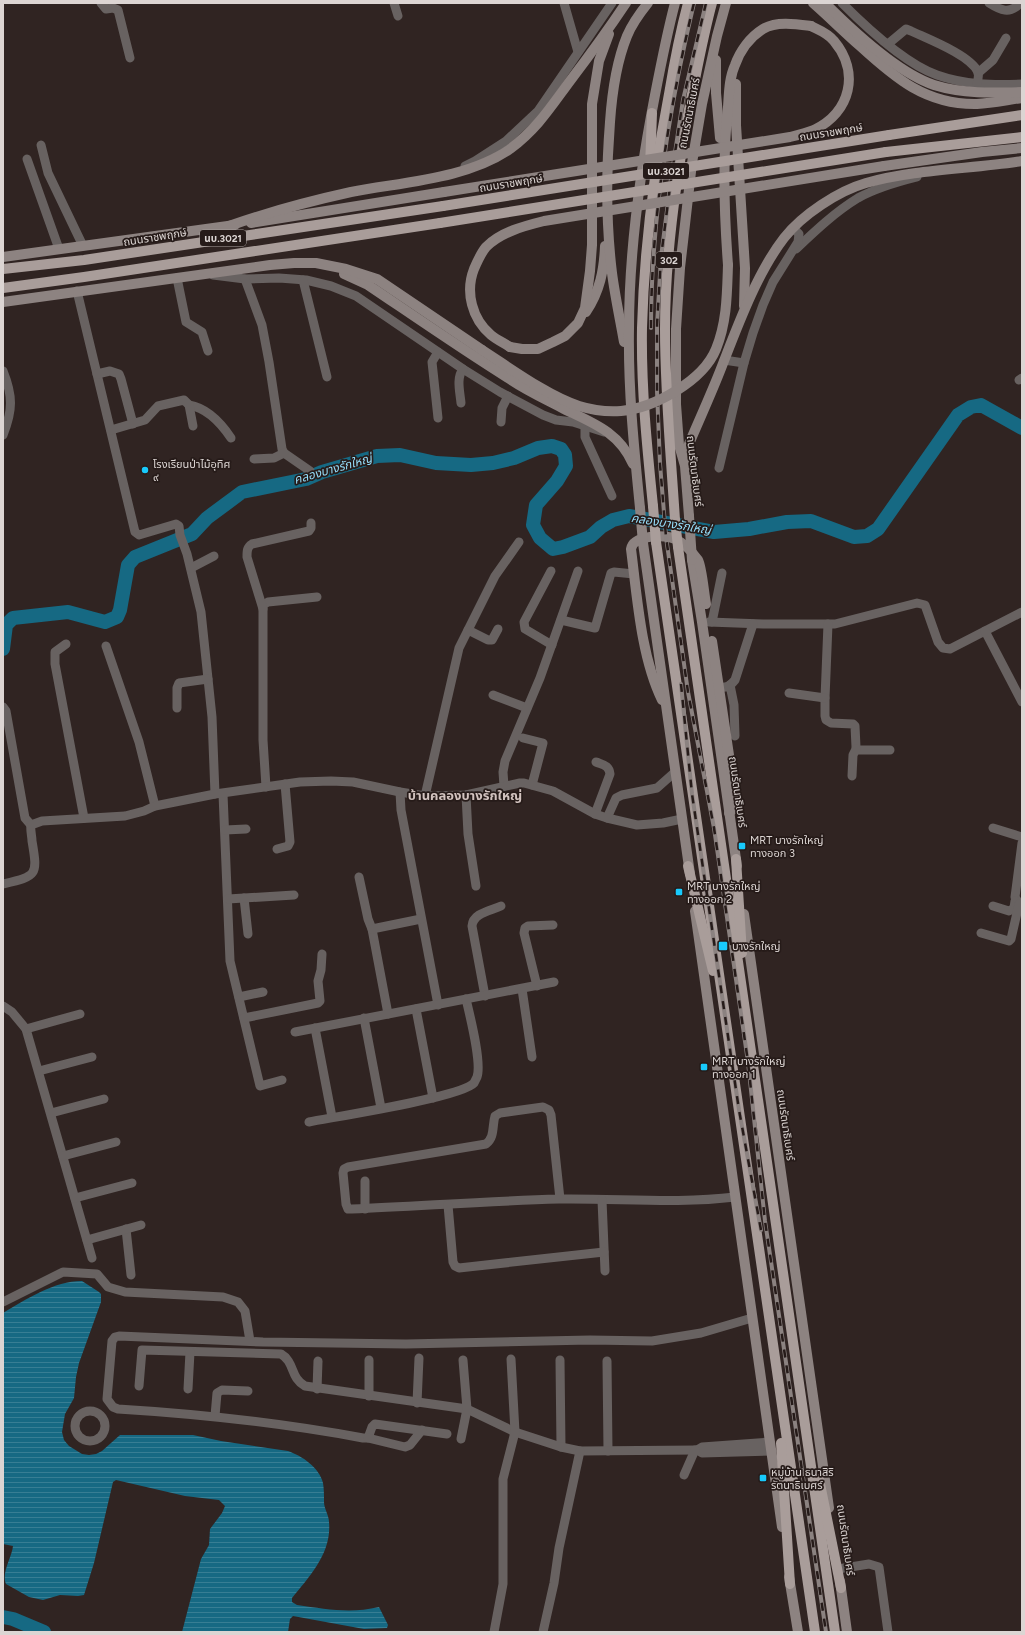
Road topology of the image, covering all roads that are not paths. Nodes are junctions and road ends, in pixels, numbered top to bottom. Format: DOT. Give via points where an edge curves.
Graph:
graph roads {
  1 [pos="101,3"];
  2 [pos="394,3"];
  3 [pos="564,3"];
  4 [pos="612,3"];
  5 [pos="626,3"];
  6 [pos="648,3"];
  7 [pos="675,3"];
  8 [pos="688,3"];
  9 [pos="712,3"];
  10 [pos="726,3"];
  11 [pos="813,3"];
  12 [pos="825,3"];
  13 [pos="842,3"];
  14 [pos="989,3"];
  15 [pos="1020,3"];
  16 [pos="398,16"];
  17 [pos="615,20"];
  18 [pos="717,36"];
  19 [pos="1006,38"];
  20 [pos="888,44"];
  21 [pos="742,49"];
  22 [pos="578,52"];
  23 [pos="130,58"];
  24 [pos="978,73"];
  25 [pos="977,84"];
  26 [pos="1022,84"];
  27 [pos="1022,92"];
  28 [pos="1022,98"];
  29 [pos="652,113"];
  30 [pos="1022,115"];
  31 [pos="1022,137"];
  32 [pos="41,145"];
  33 [pos="1022,148"];
  34 [pos="26,159"];
  35 [pos="1022,161"];
  36 [pos="941,171"];
  37 [pos="432,177"];
  38 [pos="724,186"];
  39 [pos="608,199"];
  40 [pos="648,220"];
  41 [pos="229,226"];
  42 [pos="793,228"];
  43 [pos="83,246"];
  44 [pos="59,249"];
  45 [pos="791,254"];
  46 [pos="3,257"];
  47 [pos="316,263"];
  48 [pos="3,269"];
  49 [pos="205,274"];
  50 [pos="177,278"];
  51 [pos="245,279"];
  52 [pos="303,280"];
  53 [pos="3,288"];
  54 [pos="77,291"];
  55 [pos="3,302"];
  56 [pos="743,314"];
  57 [pos="578,324"];
  58 [pos="208,351"];
  59 [pos="438,352"];
  60 [pos="724,360"];
  61 [pos="744,363"];
  62 [pos="463,370"];
  63 [pos="3,371"];
  64 [pos="97,374"];
  65 [pos="630,374"];
  66 [pos="327,377"];
  67 [pos="508,396"];
  68 [pos="461,403"];
  69 [pos="189,405"];
  70 [pos="438,418"];
  71 [pos="501,422"];
  72 [pos="133,424"];
  73 [pos="193,426"];
  74 [pos="585,426"];
  75 [pos="111,430"];
  76 [pos="609,433"];
  77 [pos="3,435"];
  78 [pos="231,438"];
  79 [pos="284,453"];
  80 [pos="254,459"];
  81 [pos="685,466"];
  82 [pos="719,468"];
  83 [pos="636,470"];
  84 [pos="310,471"];
  85 [pos="612,496"];
  86 [pos="311,523"];
  87 [pos="519,542"];
  88 [pos="214,556"];
  89 [pos="191,568"];
  90 [pos="551,571"];
  91 [pos="578,571"];
  92 [pos="722,573"];
  93 [pos="634,574"];
  94 [pos="317,597"];
  95 [pos="262,609"];
  96 [pos="1022,612"];
  97 [pos="561,620"];
  98 [pos="710,622"];
  99 [pos="753,624"];
  100 [pos="828,624"];
  101 [pos="498,629"];
  102 [pos="468,630"];
  103 [pos="985,631"];
  104 [pos="66,644"];
  105 [pos="552,645"];
  106 [pos="106,646"];
  107 [pos="208,679"];
  108 [pos="730,685"];
  109 [pos="719,687"];
  110 [pos="789,694"];
  111 [pos="493,695"];
  112 [pos="825,698"];
  113 [pos="1022,702"];
  114 [pos="3,707"];
  115 [pos="177,708"];
  116 [pos="527,708"];
  117 [pos="666,709"];
  118 [pos="735,736"];
  119 [pos="523,738"];
  120 [pos="856,749"];
  121 [pos="890,750"];
  122 [pos="596,762"];
  123 [pos="675,772"];
  124 [pos="852,776"];
  125 [pos="285,784"];
  126 [pos="532,785"];
  127 [pos="504,786"];
  128 [pos="266,787"];
  129 [pos="400,792"];
  130 [pos="219,794"];
  131 [pos="466,795"];
  132 [pos="425,796"];
  133 [pos="155,806"];
  134 [pos="729,813"];
  135 [pos="594,814"];
  136 [pos="84,818"];
  137 [pos="607,818"];
  138 [pos="682,819"];
  139 [pos="31,825"];
  140 [pos="993,828"];
  141 [pos="246,829"];
  142 [pos="225,830"];
  143 [pos="1022,837"];
  144 [pos="1022,843"];
  145 [pos="276,849"];
  146 [pos="736,859"];
  147 [pos="688,866"];
  148 [pos="359,877"];
  149 [pos="3,884"];
  150 [pos="476,886"];
  151 [pos="294,895"];
  152 [pos="244,898"];
  153 [pos="228,899"];
  154 [pos="1019,903"];
  155 [pos="501,906"];
  156 [pos="993,906"];
  157 [pos="421,919"];
  158 [pos="553,925"];
  159 [pos="372,929"];
  160 [pos="981,933"];
  161 [pos="248,934"];
  162 [pos="322,954"];
  163 [pos="554,982"];
  164 [pos="537,986"];
  165 [pos="522,988"];
  166 [pos="263,992"];
  167 [pos="485,996"];
  168 [pos="239,997"];
  169 [pos="466,999"];
  170 [pos="438,1005"];
  171 [pos="3,1006"];
  172 [pos="416,1009"];
  173 [pos="80,1014"];
  174 [pos="388,1014"];
  175 [pos="244,1018"];
  176 [pos="364,1018"];
  177 [pos="315,1028"];
  178 [pos="26,1029"];
  179 [pos="295,1032"];
  180 [pos="748,1034"];
  181 [pos="728,1037"];
  182 [pos="92,1057"];
  183 [pos="532,1057"];
  184 [pos="38,1071"];
  185 [pos="282,1080"];
  186 [pos="433,1098"];
  187 [pos="104,1099"];
  188 [pos="381,1108"];
  189 [pos="51,1113"];
  190 [pos="332,1117"];
  191 [pos="309,1122"];
  192 [pos="116,1142"];
  193 [pos="63,1156"];
  194 [pos="365,1181"];
  195 [pos="132,1183"];
  196 [pos="735,1197"];
  197 [pos="75,1198"];
  198 [pos="560,1199"];
  199 [pos="602,1200"];
  200 [pos="448,1205"];
  201 [pos="365,1209"];
  202 [pos="141,1225"];
  203 [pos="126,1229"];
  204 [pos="87,1240"];
  205 [pos="604,1252"];
  206 [pos="92,1258"];
  207 [pos="605,1271"];
  208 [pos="131,1275"];
  209 [pos="3,1302"];
  210 [pos="752,1318"];
  211 [pos="250,1341"];
  212 [pos="190,1352"];
  213 [pos="419,1358"];
  214 [pos="511,1359"];
  215 [pos="369,1360"];
  216 [pos="463,1360"];
  217 [pos="560,1360"];
  218 [pos="607,1360"];
  219 [pos="318,1362"];
  220 [pos="796,1368"];
  221 [pos="776,1370"];
  222 [pos="139,1386"];
  223 [pos="188,1389"];
  224 [pos="317,1389"];
  225 [pos="248,1391"];
  226 [pos="369,1396"];
  227 [pos="109,1403"];
  228 [pos="417,1403"];
  229 [pos="467,1409"];
  230 [pos="100,1413"];
  231 [pos="215,1416"];
  232 [pos="422,1430"];
  233 [pos="515,1432"];
  234 [pos="447,1434"];
  235 [pos="368,1438"];
  236 [pos="462,1439"];
  237 [pos="561,1447"];
  238 [pos="771,1447"];
  239 [pos="696,1450"];
  240 [pos="580,1451"];
  241 [pos="608,1451"];
  242 [pos="684,1475"];
  243 [pos="838,1568"];
  244 [pos="790,1584"];
  245 [pos="841,1588"];
  246 [pos="494,1632"];
  247 [pos="544,1632"];
  248 [pos="798,1632"];
  249 [pos="815,1632"];
  250 [pos="834,1632"];
  251 [pos="847,1632"];
  252 [pos="888,1632"];
  1 -- 23 [label="street" via="106,9 116,9 119,12"];
  2 -- 16 [label="street"];
  3 -- 22 [label="street"];
  4 -- 22 [label="street"];
  5 -- 17 [label="main road"];
  6 -- 39 [label="main road" via="627,36 620,58 611,108"];
  7 -- 29 [label="main road"];
  8 -- 40 [label="main road, ถนนรัตนาธิเบศร์ / 302" via="664,116"];
  9 -- 180 [label="main road, ถนนรัตนาธิเบศร์ / 302, bridge" via="703,35 687,119 671,221 665,328 666,381 678,547"];
  10 -- 18 [label="main road, ถนนรัตนาธิเบศร์ / 302"];
  11 -- 28 [label="main road" via="898,80 917,90 936,98 976,104"];
  12 -- 27 [label="main road" via="851,29 888,58 933,84 984,93"];
  13 -- 20 [label="street"];
  14 -- 15 [label="street" via="1007,11"];
  17 -- 37 [label="main road" via="545,117 526,136 493,159 459,172"];
  17 -- 57 [label="main road" via="599,61 592,104 592,245 586,300"];
  18 -- 38 [label="main road" via="716,93"];
  18 -- 81 [label="main road, ถนนรัตนาธิเบศร์ / 302" via="692,163 680,268 676,328 676,404 679,445"];
  19 -- 24 [label="street" via="993,60"];
  20 -- 24 [label="street" via="906,29 956,52"];
  20 -- 25 [label="street" via="936,75"];
  21 -- 38 [label="main road" via="730,81"];
  21 -- 41 [label="main road, bridge" via="763,29 779,25 811,26 833,40 848,67 847,97 838,110 814,130 790,137"];
  21 -- 56 [label="main road" via="735,91 745,268"];
  22 -- 37 [label="street" via="538,111 506,141 475,161"];
  24 -- 25 [label="street"];
  25 -- 26 [label="street"];
  29 -- 40 [label="main road"];
  29 -- 65 [label="main road" via="636,219 629,329"];
  30 -- 48 [label="main road, ถนนราชพฤกษ์ / นบ.3021, bridge" via="443,206 84,260"];
  31 -- 53 [label="main road, นบ.3021, bridge" via="886,152 440,224"];
  32 -- 43 [label="street" via="48,173"];
  33 -- 57 [label="main road, bridge" via="884,166 544,221 523,226 499,237 485,248 471,278 470,298 476,317 491,335 510,347 538,349 565,336"];
  34 -- 44 [label="street"];
  35 -- 36 [label="main road"];
  36 -- 42 [label="main road" via="865,183 828,202"];
  36 -- 45 [label="street" via="888,184 859,198 835,214"];
  37 -- 41 [label="main road" via="351,192 273,211"];
  38 -- 47 [label="main road, bridge" via="727,300 716,351 685,385 658,401 637,409 602,411 578,406 558,397 482,350 377,279"];
  39 -- 57 [label="main road" via="602,277 597,294"];
  39 -- 65 [label="main road" via="612,272"];
  40 -- 181 [label="main road, ถนนรัตนาธิเบศร์ / 302, bridge" via="642,329 646,440 656,542"];
  41 -- 43 [label="main road"];
  42 -- 45 [label="street" via="799,234 798,242"];
  42 -- 56 [label="main road" via="763,272"];
  43 -- 44 [label="main road"];
  44 -- 46 [label="main road"];
  45 -- 61 [label="street" via="773,282 763,305"];
  47 -- 49 [label="main road" via="270,265"];
  47 -- 76 [label="main road" via="368,285 509,379 594,422"];
  49 -- 50 [label="main road"];
  49 -- 51 [label="street"];
  50 -- 54 [label="main road"];
  50 -- 58 [label="street" via="186,322 202,332"];
  51 -- 52 [label="street"];
  51 -- 79 [label="street" via="262,325 280,445"];
  52 -- 59 [label="street" via="331,286 356,296"];
  52 -- 66 [label="street"];
  54 -- 55 [label="main road"];
  54 -- 64 [label="street"];
  56 -- 60 [label="main road"];
  59 -- 62 [label="street"];
  59 -- 70 [label="street" via="432,362"];
  60 -- 61 [label="street"];
  60 -- 81 [label="main road" via="689,444"];
  61 -- 82 [label="street"];
  62 -- 67 [label="street"];
  62 -- 68 [label="street" via="459,381"];
  63 -- 77 [label="street" via="12,400 8,424"];
  64 -- 72 [label="street" via="110,371 119,374"];
  64 -- 75 [label="street"];
  65 -- 83 [label="main road"];
  67 -- 71 [label="street" via="502,408"];
  67 -- 74 [label="street" via="543,415"];
  69 -- 72 [label="street" via="187,401 179,400 158,406 145,420"];
  69 -- 73 [label="street"];
  69 -- 78 [label="street" via="200,408 220,422"];
  72 -- 75 [label="street"];
  74 -- 76 [label="street"];
  74 -- 85 [label="street" via="585,438"];
  75 -- 89 [label="street" via="135,532 139,535 178,524"];
  76 -- 83 [label="main road" via="625,450"];
  79 -- 80 [label="street" via="274,458"];
  79 -- 84 [label="street"];
  81 -- 134 [label="main road, ถนนรัตนาธิเบศร์ / 302, bridge" via="692,560"];
  83 -- 117 [label="main road, bridge" via="643,543"];
  86 -- 95 [label="street" via="312,528 308,531 249,546 247,557"];
  87 -- 102 [label="street" via="495,576"];
  88 -- 89 [label="street"];
  89 -- 107 [label="street" via="202,612"];
  90 -- 105 [label="street" via="524,626"];
  91 -- 97 [label="street"];
  92 -- 98 [label="street"];
  93 -- 97 [label="street" via="610,573 596,628"];
  93 -- 98 [label="main road" via="632,544 648,537 677,540 699,563"];
  93 -- 117 [label="main road" via="643,637 654,684"];
  94 -- 95 [label="street" via="268,602"];
  95 -- 128 [label="street"];
  96 -- 103 [label="street"];
  97 -- 105 [label="street"];
  98 -- 99 [label="street"];
  98 -- 109 [label="main road"];
  99 -- 100 [label="street"];
  99 -- 108 [label="street" via="738,671"];
  100 -- 103 [label="street" via="917,603 925,605 938,642 943,648 950,649"];
  100 -- 112 [label="street"];
  101 -- 102 [label="street" via="492,640"];
  102 -- 132 [label="street" via="457,655"];
  103 -- 113 [label="street"];
  104 -- 136 [label="street" via="55,652 55,664"];
  105 -- 116 [label="street"];
  106 -- 133 [label="street" via="139,742"];
  107 -- 115 [label="street" via="179,683"];
  107 -- 130 [label="street"];
  108 -- 109 [label="street" via="726,688"];
  108 -- 118 [label="street" via="734,705"];
  109 -- 134 [label="main road" via="736,802 735,808"];
  110 -- 112 [label="street"];
  111 -- 116 [label="street"];
  112 -- 120 [label="street" via="826,720 855,726"];
  114 -- 139 [label="street" via="6,710 25,818"];
  116 -- 127 [label="street" via="505,761"];
  117 -- 123 [label="main road"];
  119 -- 126 [label="street" via="543,743"];
  120 -- 121 [label="street"];
  120 -- 124 [label="street" via="853,755"];
  122 -- 135 [label="street" via="607,766 610,774"];
  123 -- 137 [label="street" via="657,788 616,798"];
  123 -- 138 [label="main road"];
  125 -- 128 [label="street"];
  125 -- 129 [label="street" via="353,782"];
  125 -- 145 [label="street" via="290,842 288,846"];
  126 -- 127 [label="street" via="520,783"];
  126 -- 135 [label="street" via="553,791"];
  127 -- 131 [label="street"];
  128 -- 130 [label="street"];
  129 -- 132 [label="street"];
  129 -- 157 [label="street"];
  130 -- 133 [label="street"];
  130 -- 142 [label="street"];
  131 -- 132 [label="street"];
  131 -- 150 [label="street" via="468,834"];
  133 -- 136 [label="street" via="124,816"];
  134 -- 146 [label="main road, ถนนรัตนาธิเบศร์ / 302"];
  135 -- 137 [label="street"];
  136 -- 139 [label="street" via="42,821"];
  137 -- 138 [label="street" via="637,825"];
  138 -- 147 [label="main road"];
  139 -- 149 [label="street" via="35,870 23,879"];
  140 -- 143 [label="street"];
  141 -- 142 [label="street"];
  142 -- 153 [label="street"];
  144 -- 154 [label="street"];
  146 -- 180 [label="main road"];
  146 -- 243 [label="main road, ถนนรัตนาธิเบศร์ / 302"];
  147 -- 181 [label="main road"];
  147 -- 196 [label="main road"];
  148 -- 159 [label="street"];
  151 -- 152 [label="street"];
  152 -- 153 [label="street"];
  152 -- 161 [label="street"];
  153 -- 168 [label="street" via="230,961"];
  154 -- 156 [label="street" via="1010,911"];
  154 -- 160 [label="street" via="1009,941"];
  155 -- 167 [label="street" via="476,916 472,921"];
  157 -- 159 [label="street"];
  157 -- 170 [label="street"];
  158 -- 164 [label="street" via="524,928"];
  159 -- 174 [label="street"];
  162 -- 175 [label="street" via="318,1003"];
  163 -- 164 [label="street"];
  164 -- 165 [label="street"];
  165 -- 167 [label="street"];
  165 -- 183 [label="street"];
  166 -- 168 [label="street"];
  167 -- 169 [label="street"];
  168 -- 175 [label="street"];
  169 -- 170 [label="street"];
  169 -- 186 [label="street" via="478,1076 468,1087"];
  170 -- 172 [label="street"];
  171 -- 178 [label="street" via="12,1012"];
  172 -- 174 [label="street"];
  172 -- 186 [label="street"];
  173 -- 178 [label="street"];
  174 -- 176 [label="street"];
  175 -- 185 [label="street" via="260,1086"];
  176 -- 177 [label="street"];
  176 -- 188 [label="street"];
  177 -- 179 [label="street"];
  177 -- 190 [label="street"];
  178 -- 184 [label="street"];
  180 -- 220 [label="main road, ถนนรัตนาธิเบศร์ / 302"];
  181 -- 221 [label="main road, ถนนรัตนาธิเบศร์ / 302"];
  182 -- 184 [label="street"];
  184 -- 189 [label="street"];
  186 -- 188 [label="street"];
  187 -- 189 [label="street"];
  188 -- 190 [label="street"];
  189 -- 193 [label="street"];
  190 -- 191 [label="street"];
  192 -- 193 [label="street"];
  193 -- 197 [label="street"];
  194 -- 201 [label="street"];
  195 -- 197 [label="street"];
  196 -- 199 [label="street" via="655,1201"];
  196 -- 210 [label="main road"];
  197 -- 204 [label="street"];
  198 -- 199 [label="street"];
  198 -- 200 [label="street"];
  198 -- 201 [label="street" via="551,1115 549,1110 543,1107 500,1113 495,1116 493,1132 486,1144 344,1169 348,1209"];
  199 -- 205 [label="street"];
  200 -- 201 [label="street"];
  200 -- 205 [label="street" via="453,1262 459,1268"];
  202 -- 203 [label="street"];
  203 -- 204 [label="street"];
  203 -- 208 [label="street"];
  204 -- 206 [label="street"];
  205 -- 207 [label="street"];
  209 -- 211 [label="street" via="63,1272 97,1274 108,1287 125,1292 223,1297 238,1302 245,1311"];
  210 -- 211 [label="street" via="701,1333 652,1342 590,1340 406,1344"];
  210 -- 238 [label="main road"];
  211 -- 227 [label="street" via="115,1337 112,1341 107,1393"];
  212 -- 222 [label="street" via="142,1350"];
  212 -- 223 [label="street"];
  212 -- 224 [label="street" via="282,1354 289,1361 299,1383"];
  213 -- 228 [label="street"];
  214 -- 233 [label="street"];
  215 -- 226 [label="street"];
  216 -- 229 [label="street"];
  217 -- 237 [label="street"];
  218 -- 241 [label="street"];
  219 -- 224 [label="street"];
  220 -- 245 [label="main road"];
  220 -- 250 [label="main road, ถนนรัตนาธิเบศร์ / 302"];
  221 -- 244 [label="main road"];
  221 -- 249 [label="main road, ถนนรัตนาธิเบศร์ / 302"];
  224 -- 226 [label="street"];
  225 -- 231 [label="street" via="222,1390 217,1393"];
  226 -- 228 [label="street"];
  227 -- 230 [label="street"];
  227 -- 231 [label="street" via="118,1409"];
  228 -- 229 [label="street"];
  229 -- 233 [label="street"];
  229 -- 236 [label="street"];
  231 -- 235 [label="street"];
  232 -- 234 [label="street"];
  232 -- 235 [label="street" via="410,1445 405,1447"];
  232 -- 235 [label="street" via="376,1424"];
  233 -- 237 [label="street"];
  233 -- 246 [label="street" via="503,1479 502,1584"];
  237 -- 240 [label="street"];
  238 -- 239 [label="street" via="702,1453"];
  238 -- 244 [label="main road"];
  239 -- 241 [label="street"];
  239 -- 242 [label="street"];
  240 -- 241 [label="street"];
  240 -- 247 [label="street" via="558,1548"];
  243 -- 245 [label="main road, ถนนรัตนาธิเบศร์ / 302"];
  243 -- 252 [label="street" via="869,1564 879,1567"];
  244 -- 248 [label="main road"];
  245 -- 251 [label="main road, ถนนรัตนาธิเบศร์ / 302"];
}
